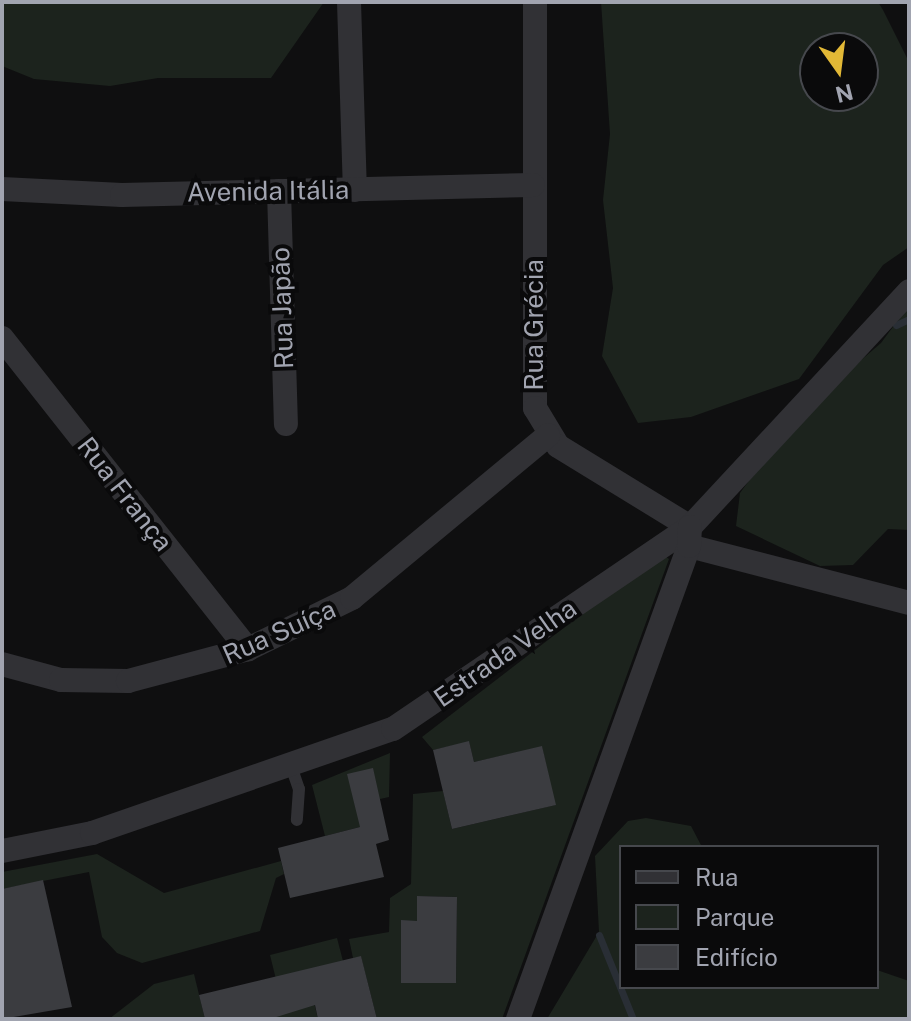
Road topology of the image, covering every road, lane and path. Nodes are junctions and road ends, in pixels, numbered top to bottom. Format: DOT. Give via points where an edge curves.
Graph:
graph roads {
  1 [pos="349,2"];
  2 [pos="535,2"];
  3 [pos="533,185"];
  4 [pos="2,189"];
  5 [pos="355,190"];
  6 [pos="279,191"];
  7 [pos="909,291"];
  8 [pos="2,338"];
  9 [pos="286,424"];
  10 [pos="548,435"];
  11 [pos="689,536"];
  12 [pos="909,603"];
  13 [pos="248,649"];
  14 [pos="2,664"];
  15 [pos="291,766"];
  16 [pos="297,820"];
  17 [pos="2,851"];
  18 [pos="518,1019"];
  1 -- 5 [label="street"];
  2 -- 3 [label="street, Rua Grécia"];
  3 -- 5 [label="street, Avenida Itália"];
  3 -- 10 [label="street, Rua Grécia" via="534,395"];
  4 -- 6 [label="street, Avenida Itália" via="122,195"];
  5 -- 6 [label="street, Avenida Itália"];
  6 -- 9 [label="street, Rua Japão"];
  7 -- 11 [label="street, Estrada Velha"];
  8 -- 13 [label="street, Rua França"];
  10 -- 11 [label="street"];
  10 -- 13 [label="street, Rua Suíça" via="352,598"];
  11 -- 12 [label="street"];
  11 -- 15 [label="street, Estrada Velha" via="393,729"];
  11 -- 18 [label="street"];
  13 -- 14 [label="street, Rua Suíça" via="128,681 61,680"];
  15 -- 16 [label="lane" via="299,789"];
  15 -- 17 [label="street, Estrada Velha" via="92,833"];
}
